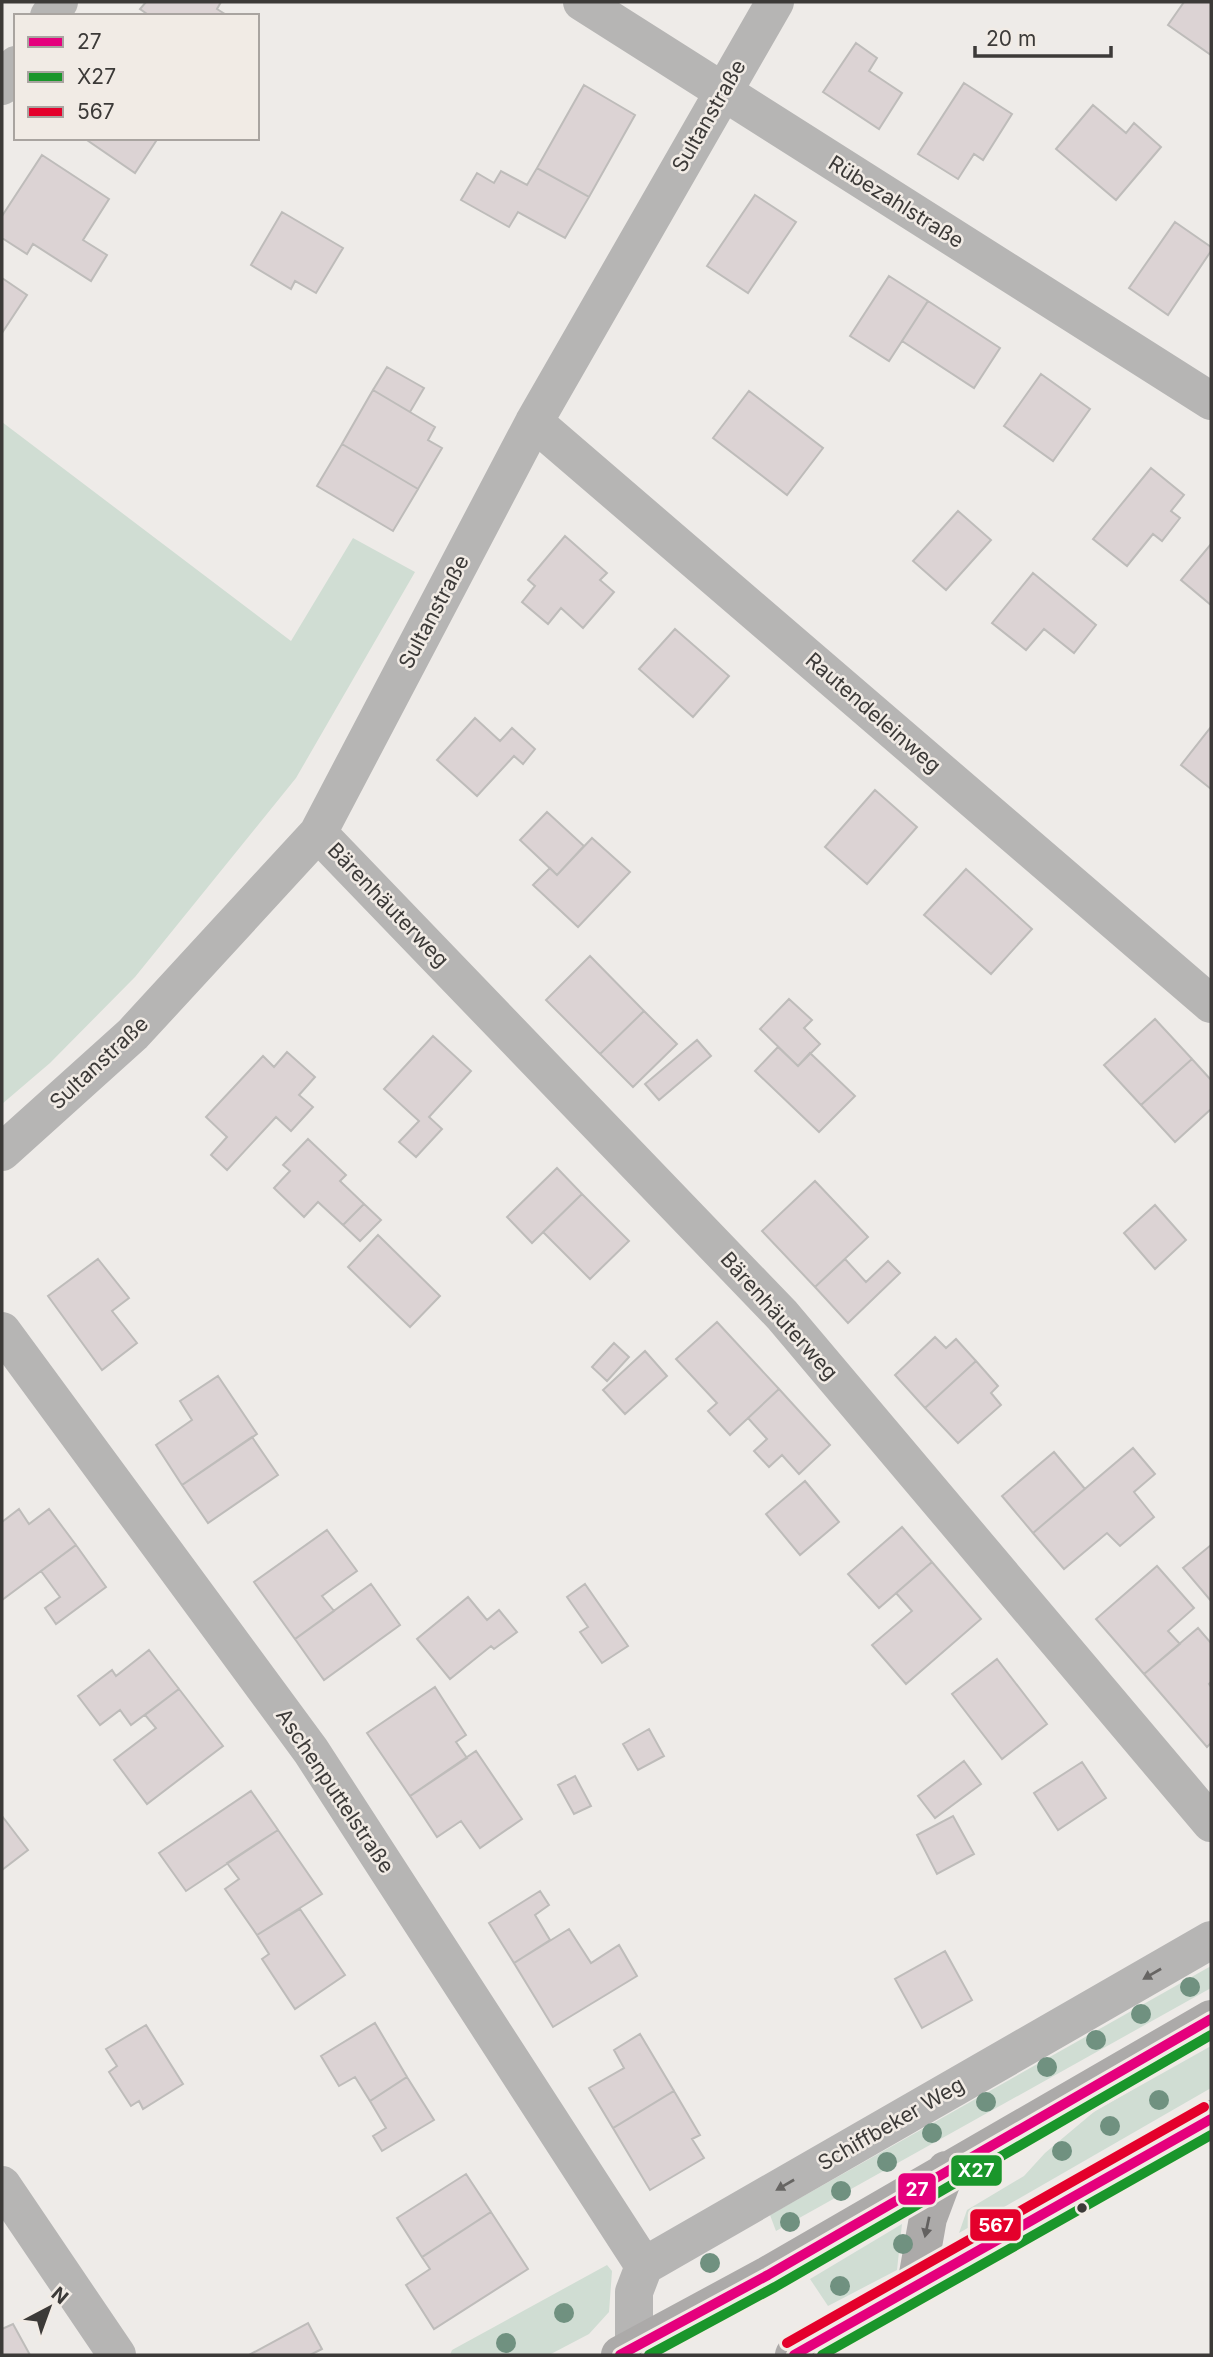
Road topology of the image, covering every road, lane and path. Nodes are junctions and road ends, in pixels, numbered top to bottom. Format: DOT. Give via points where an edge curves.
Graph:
graph roads {
  1 [pos="582,2"];
  2 [pos="775,2"];
  3 [pos="14,68"];
  4 [pos="2,86"];
  5 [pos="723,92"];
  6 [pos="1211,401"];
  7 [pos="534,422"];
  8 [pos="318,833"];
  9 [pos="1211,1004"];
  10 [pos="2,1152"];
  11 [pos="2,1331"];
  12 [pos="1211,1823"];
  13 [pos="1211,1940"];
  14 [pos="1211,2019"];
  15 [pos="1211,2119"];
  16 [pos="946,2170"];
  17 [pos="2,2185"];
  18 [pos="644,2266"];
  19 [pos="916,2285"];
  20 [pos="627,2351"];
  21 [pos="117,2355"];
  22 [pos="794,2355"];
  1 -- 5 [label="street, Rübezahlstraße"];
  2 -- 5 [label="street, Sultanstraße"];
  3 -- 4 [label="street"];
  5 -- 6 [label="street, Rübezahlstraße"];
  5 -- 7 [label="street, Sultanstraße"];
  7 -- 8 [label="street, Sultanstraße"];
  7 -- 9 [label="street, Rautendeleinweg"];
  8 -- 10 [label="street, Sultanstraße" via="133,1034"];
  8 -- 12 [label="street, Bärenhäuterweg" via="782,1315"];
  11 -- 18 [label="street, Aschenputtelstraße" via="311,1751"];
  13 -- 18 [label="street, Schiffbeker Weg, one-way"];
  14 -- 16 [label="main road"];
  15 -- 19 [label="main road"];
  16 -- 19 [label="main road, one-way" via="928,2218"];
  16 -- 20 [label="main road"];
  17 -- 21 [label="street"];
  18 -- 20 [label="street" via="634,2292"];
  19 -- 22 [label="main road"];
}
